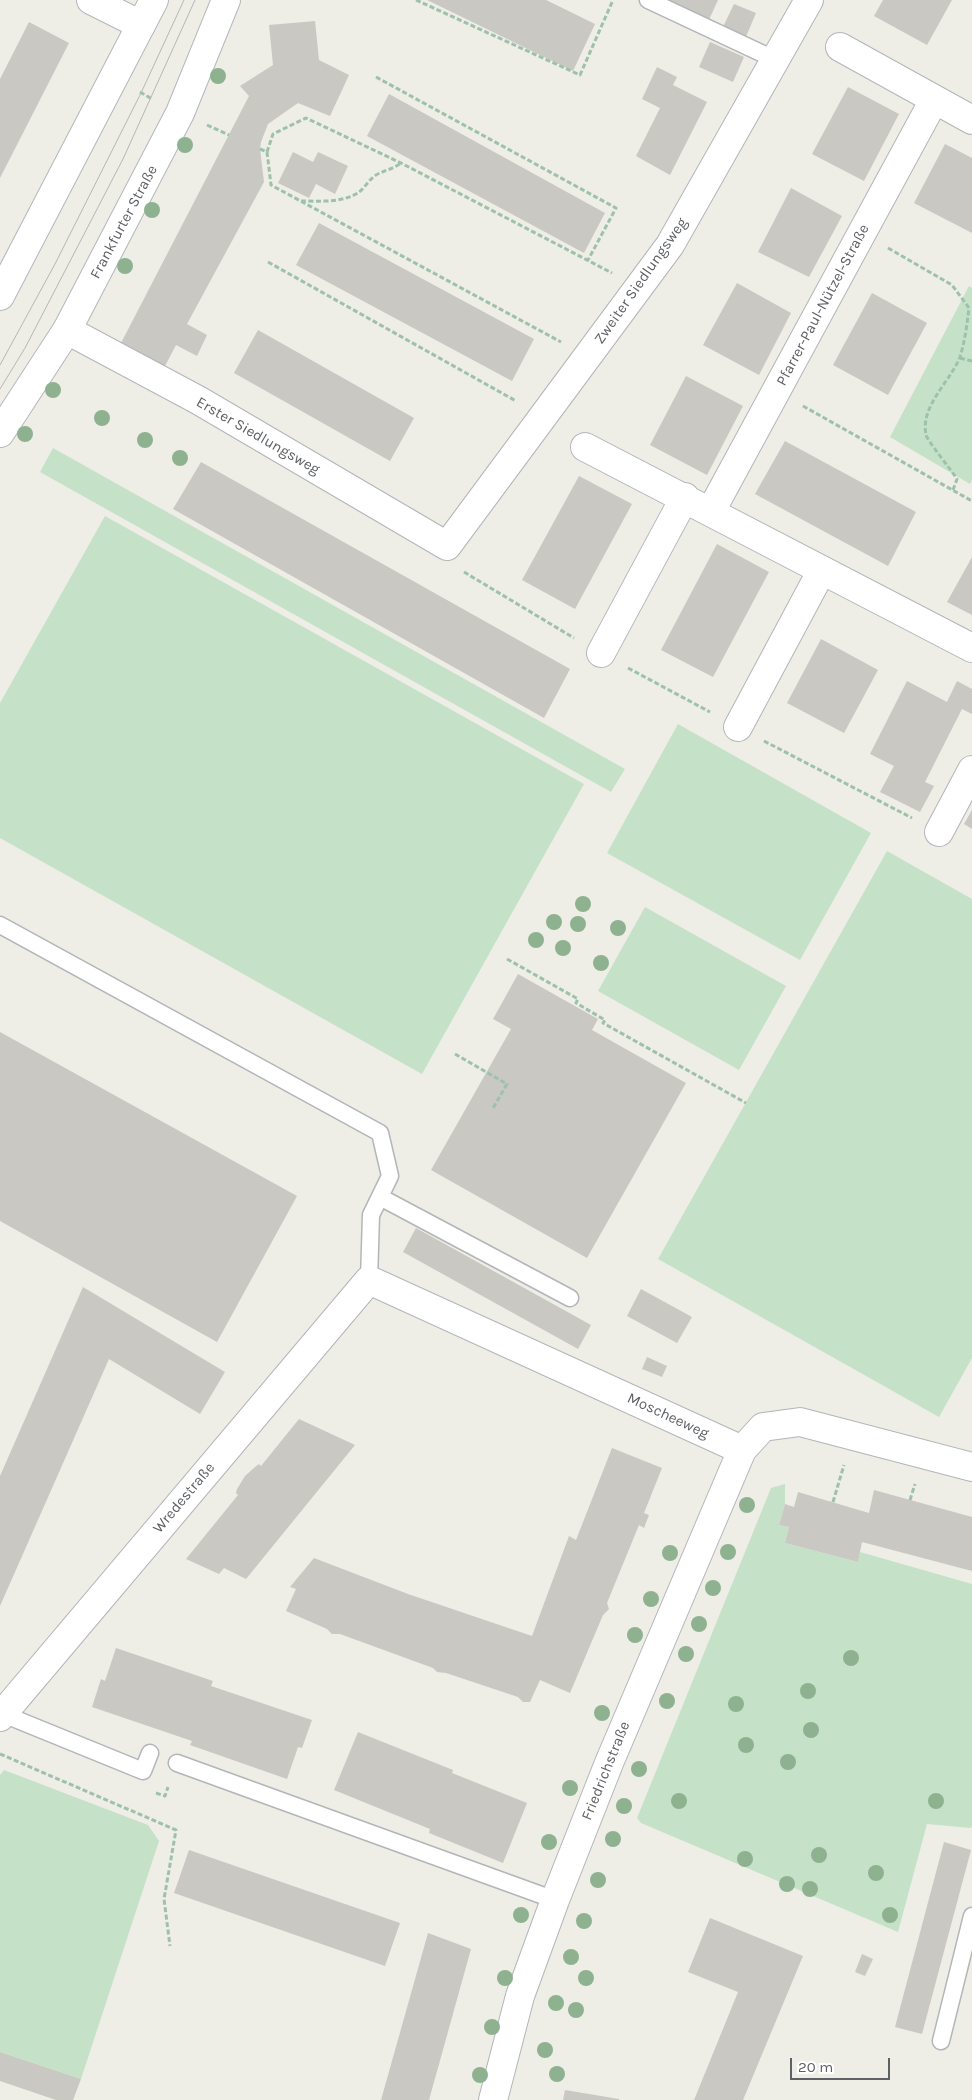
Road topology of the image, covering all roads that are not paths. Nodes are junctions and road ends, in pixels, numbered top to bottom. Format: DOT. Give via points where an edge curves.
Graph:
graph roads {
  1 [pos="91,0"];
  2 [pos="154,0"];
  3 [pos="226,0"];
  4 [pos="648,0"];
  5 [pos="809,0"];
  6 [pos="141,25"];
  7 [pos="840,47"];
  8 [pos="776,60"];
  9 [pos="934,100"];
  10 [pos="972,120"];
  11 [pos="0,296"];
  12 [pos="67,330"];
  13 [pos="0,433"];
  14 [pos="585,447"];
  15 [pos="685,497"];
  16 [pos="711,511"];
  17 [pos="448,546"];
  18 [pos="822,570"];
  19 [pos="972,648"];
  20 [pos="601,653"];
  21 [pos="738,727"];
  22 [pos="972,770"];
  23 [pos="939,832"];
  24 [pos="0,925"];
  25 [pos="380,1197"];
  26 [pos="369,1280"];
  27 [pos="570,1298"];
  28 [pos="742,1450"];
  29 [pos="972,1467"];
  30 [pos="1,1715"];
  31 [pos="150,1753"];
  32 [pos="177,1763"];
  33 [pos="555,1900"];
  34 [pos="972,1916"];
  35 [pos="941,2041"];
  36 [pos="493,2100"];
  1 -- 6 [label="street"];
  2 -- 6 [label="street"];
  3 -- 12 [label="street, Frankfurter Straße" via="180,114"];
  4 -- 8 [label="lane"];
  5 -- 8 [label="street, Zweiter Siedlungsweg"];
  6 -- 11 [label="street"];
  7 -- 9 [label="street"];
  8 -- 17 [label="street, Zweiter Siedlungsweg" via="670,245"];
  9 -- 10 [label="street"];
  9 -- 16 [label="street, Pfarrer-Paul-Nützel-Straße"];
  12 -- 13 [label="street, Frankfurter Straße"];
  12 -- 17 [label="street, Erster Siedlungsweg" via="198,400"];
  14 -- 15 [label="street"];
  15 -- 16 [label="street"];
  15 -- 20 [label="street"];
  16 -- 18 [label="street"];
  18 -- 19 [label="street"];
  18 -- 21 [label="street"];
  22 -- 23 [label="street"];
  24 -- 25 [label="lane" via="380,1133 390,1176"];
  25 -- 26 [label="lane" via="371,1215"];
  25 -- 27 [label="lane"];
  26 -- 28 [label="street, Moscheeweg"];
  26 -- 30 [label="street, Wredestraße"];
  28 -- 29 [label="street" via="763,1427 800,1422"];
  28 -- 33 [label="street, Friedrichstraße" via="608,1762"];
  30 -- 31 [label="lane" via="143,1771"];
  32 -- 33 [label="lane"];
  33 -- 36 [label="street, Friedrichstraße" via="520,1996"];
  34 -- 35 [label="lane"];
}
